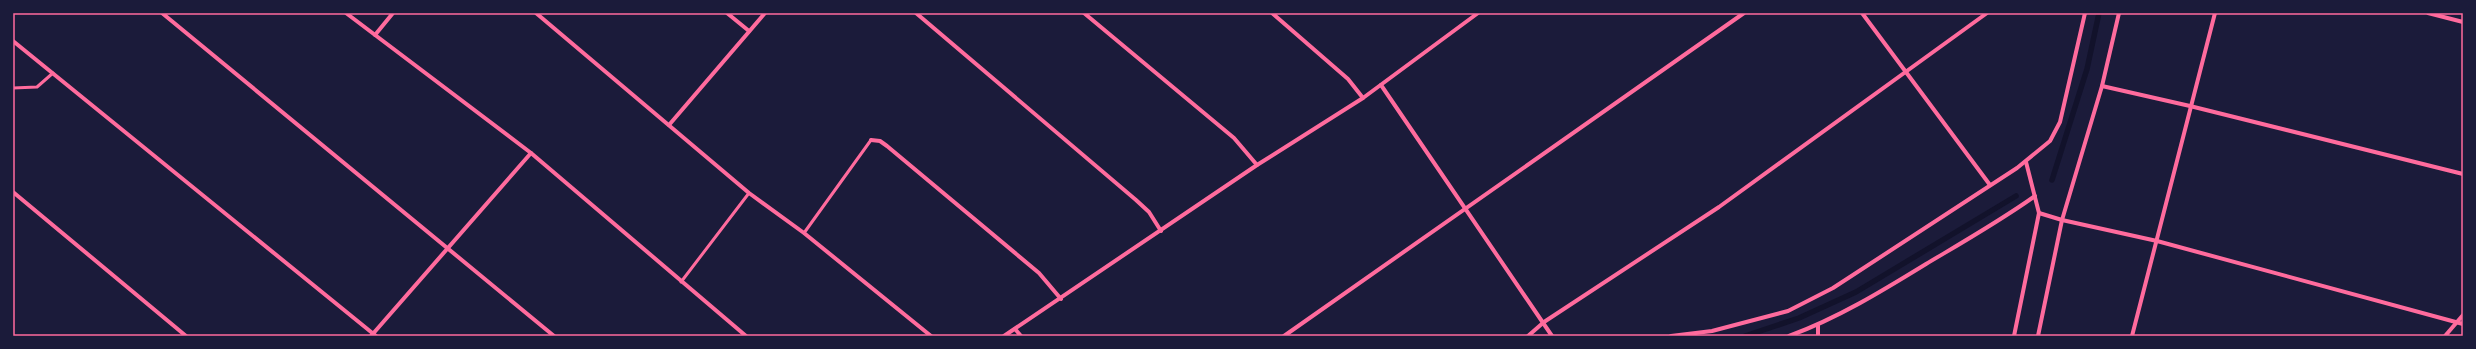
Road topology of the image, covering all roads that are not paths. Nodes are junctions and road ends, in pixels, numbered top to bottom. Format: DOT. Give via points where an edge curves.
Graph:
graph roads {
  1 [pos="162,13"];
  2 [pos="346,13"];
  3 [pos="393,13"];
  4 [pos="536,13"];
  5 [pos="727,13"];
  6 [pos="765,13"];
  7 [pos="916,13"];
  8 [pos="1084,13"];
  9 [pos="1272,13"];
  10 [pos="1478,13"];
  11 [pos="1744,13"];
  12 [pos="1862,13"];
  13 [pos="1987,13"];
  14 [pos="2085,13"];
  15 [pos="2119,13"];
  16 [pos="2215,13"];
  17 [pos="2428,13"];
  18 [pos="2463,22"];
  19 [pos="749,31"];
  20 [pos="375,35"];
  21 [pos="13,41"];
  22 [pos="1903,71"];
  23 [pos="53,74"];
  24 [pos="1381,85"];
  25 [pos="2102,86"];
  26 [pos="13,88"];
  27 [pos="1363,98"];
  28 [pos="2190,106"];
  29 [pos="669,126"];
  30 [pos="871,140"];
  31 [pos="531,153"];
  32 [pos="2026,162"];
  33 [pos="1257,165"];
  34 [pos="2463,174"];
  35 [pos="1990,186"];
  36 [pos="13,192"];
  37 [pos="749,193"];
  38 [pos="2035,196"];
  39 [pos="1466,210"];
  40 [pos="2039,213"];
  41 [pos="2062,220"];
  42 [pos="1161,231"];
  43 [pos="804,233"];
  44 [pos="2158,241"];
  45 [pos="446,248"];
  46 [pos="681,282"];
  47 [pos="1061,299"];
  48 [pos="2463,315"];
  49 [pos="1544,322"];
  50 [pos="2456,324"];
  51 [pos="2463,324"];
  52 [pos="1818,325"];
  53 [pos="1015,329"];
  54 [pos="374,335"];
  55 [pos="186,336"];
  56 [pos="554,336"];
  57 [pos="746,336"];
  58 [pos="931,336"];
  59 [pos="1004,336"];
  60 [pos="1021,336"];
  61 [pos="1284,336"];
  62 [pos="1528,336"];
  63 [pos="1552,336"];
  64 [pos="1671,336"];
  65 [pos="1789,336"];
  66 [pos="1818,336"];
  67 [pos="2014,336"];
  68 [pos="2038,336"];
  69 [pos="2132,336"];
  70 [pos="2446,336"];
  1 -- 45 [label="street"];
  2 -- 20 [label="street"];
  3 -- 20 [label="street"];
  4 -- 29 [label="street"];
  5 -- 19 [label="street"];
  6 -- 19 [label="street"];
  7 -- 42 [label="street" via="1136,200 1149,212"];
  8 -- 33 [label="street" via="1234,138"];
  9 -- 27 [label="street" via="1348,79"];
  10 -- 24 [label="street"];
  11 -- 39 [label="street"];
  12 -- 22 [label="street"];
  13 -- 22 [label="street"];
  14 -- 32 [label="street" via="2060,122 2050,141"];
  15 -- 25 [label="street"];
  16 -- 28 [label="street"];
  17 -- 18 [label="street"];
  19 -- 29 [label="street"];
  20 -- 31 [label="street"];
  21 -- 23 [label="street"];
  22 -- 35 [label="street"];
  22 -- 49 [label="street" via="1718,207"];
  23 -- 26 [label="lane" via="37,87"];
  23 -- 54 [label="street"];
  24 -- 27 [label="street"];
  24 -- 39 [label="street"];
  25 -- 28 [label="street"];
  25 -- 41 [label="street"];
  27 -- 33 [label="street"];
  28 -- 34 [label="street"];
  28 -- 44 [label="street"];
  29 -- 37 [label="street"];
  30 -- 43 [label="lane"];
  30 -- 47 [label="street" via="880,141 887,146 1039,273"];
  31 -- 45 [label="street"];
  31 -- 46 [label="street"];
  32 -- 35 [label="street"];
  32 -- 38 [label="street"];
  33 -- 42 [label="street"];
  35 -- 64 [label="street" via="1833,288 1788,311 1712,331"];
  36 -- 55 [label="street"];
  37 -- 43 [label="street"];
  37 -- 46 [label="lane"];
  38 -- 40 [label="street"];
  38 -- 52 [label="street" via="2008,215 1858,305"];
  39 -- 49 [label="street"];
  39 -- 61 [label="street"];
  40 -- 41 [label="street"];
  40 -- 67 [label="street"];
  41 -- 44 [label="street"];
  41 -- 68 [label="street"];
  42 -- 47 [label="street"];
  43 -- 58 [label="street"];
  44 -- 50 [label="street"];
  44 -- 69 [label="street"];
  45 -- 54 [label="street"];
  45 -- 56 [label="street"];
  46 -- 57 [label="street"];
  47 -- 53 [label="street"];
  48 -- 50 [label="street"];
  49 -- 62 [label="street"];
  49 -- 63 [label="street"];
  50 -- 51 [label="street"];
  50 -- 70 [label="street"];
  52 -- 65 [label="street"];
  52 -- 66 [label="street"];
  53 -- 59 [label="street"];
  53 -- 60 [label="street"];
}
